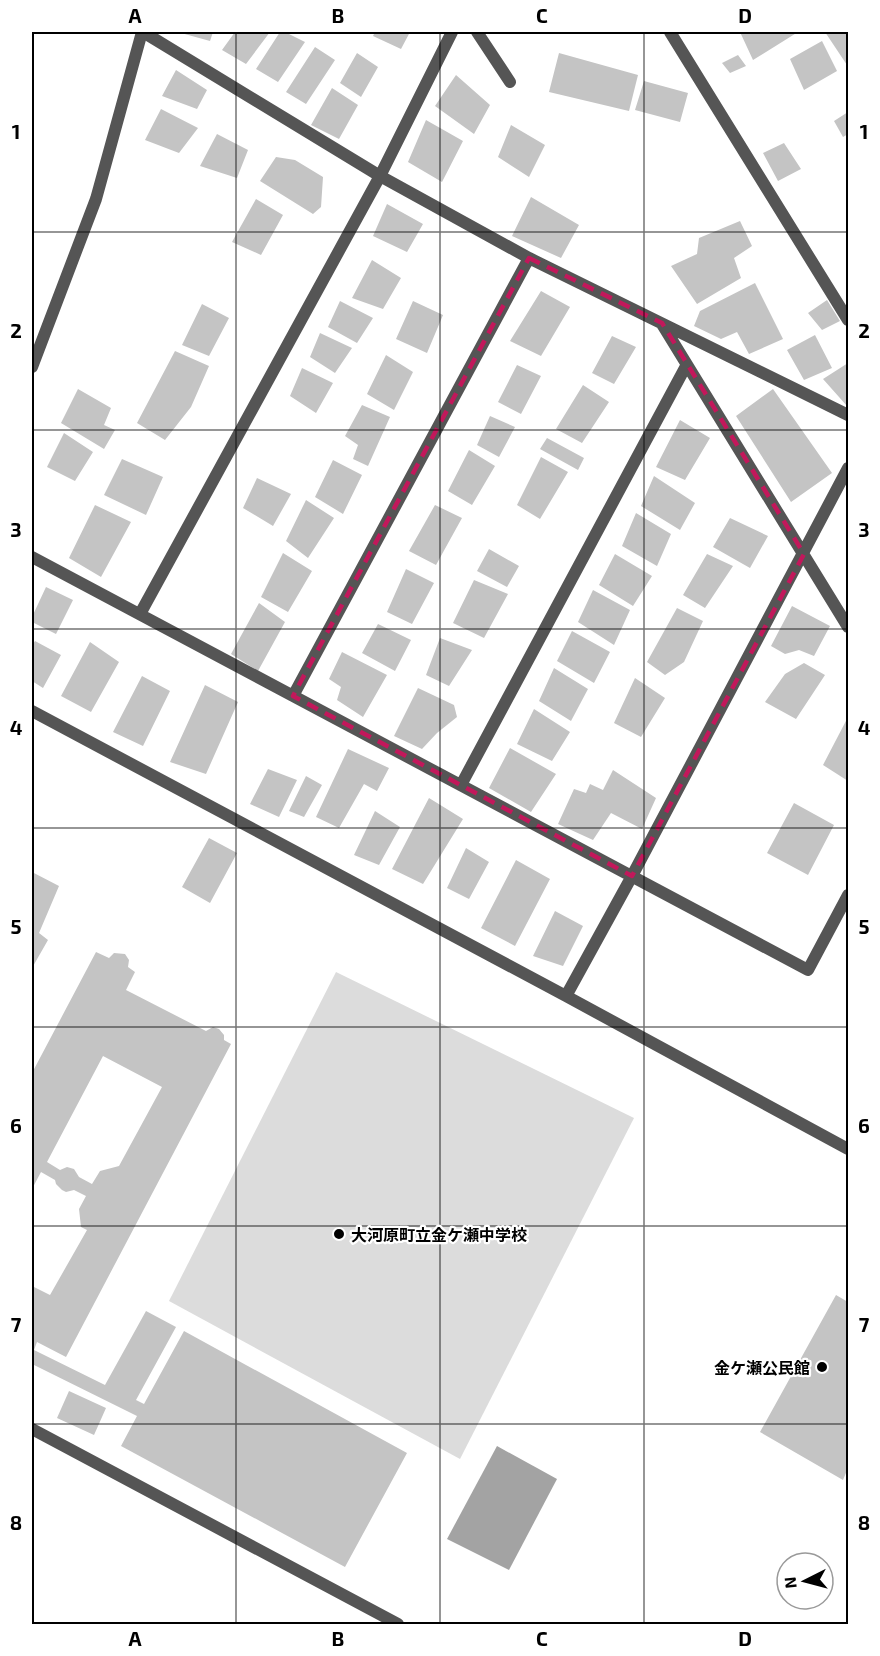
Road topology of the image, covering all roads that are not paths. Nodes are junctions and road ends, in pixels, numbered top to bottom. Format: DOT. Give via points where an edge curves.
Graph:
graph roads {
  1 [pos="142,32"];
  2 [pos="452,32"];
  3 [pos="477,32"];
  4 [pos="670,32"];
  5 [pos="510,82"];
  6 [pos="380,176"];
  7 [pos="529,258"];
  8 [pos="849,320"];
  9 [pos="662,323"];
  10 [pos="686,366"];
  11 [pos="32,367"];
  12 [pos="849,415"];
  13 [pos="849,468"];
  14 [pos="804,554"];
  15 [pos="32,557"];
  16 [pos="140,614"];
  17 [pos="849,627"];
  18 [pos="293,696"];
  19 [pos="32,711"];
  20 [pos="460,785"];
  21 [pos="632,876"];
  22 [pos="849,895"];
  23 [pos="566,996"];
  24 [pos="849,1149"];
  25 [pos="32,1429"];
  26 [pos="398,1624"];
  1 -- 6 [label="street"];
  1 -- 11 [label="street" via="96,199"];
  2 -- 6 [label="street"];
  3 -- 5 [label="street"];
  4 -- 8 [label="street"];
  6 -- 7 [label="street"];
  6 -- 16 [label="street"];
  7 -- 9 [label="street"];
  7 -- 18 [label="street"];
  9 -- 10 [label="street"];
  9 -- 12 [label="street"];
  10 -- 14 [label="street"];
  10 -- 20 [label="street"];
  13 -- 14 [label="street"];
  14 -- 17 [label="street"];
  14 -- 21 [label="street"];
  15 -- 16 [label="street"];
  16 -- 18 [label="street"];
  18 -- 20 [label="street"];
  19 -- 23 [label="street"];
  20 -- 21 [label="street"];
  21 -- 22 [label="street" via="808,970"];
  21 -- 23 [label="street"];
  23 -- 24 [label="street"];
  25 -- 26 [label="street"];
}
